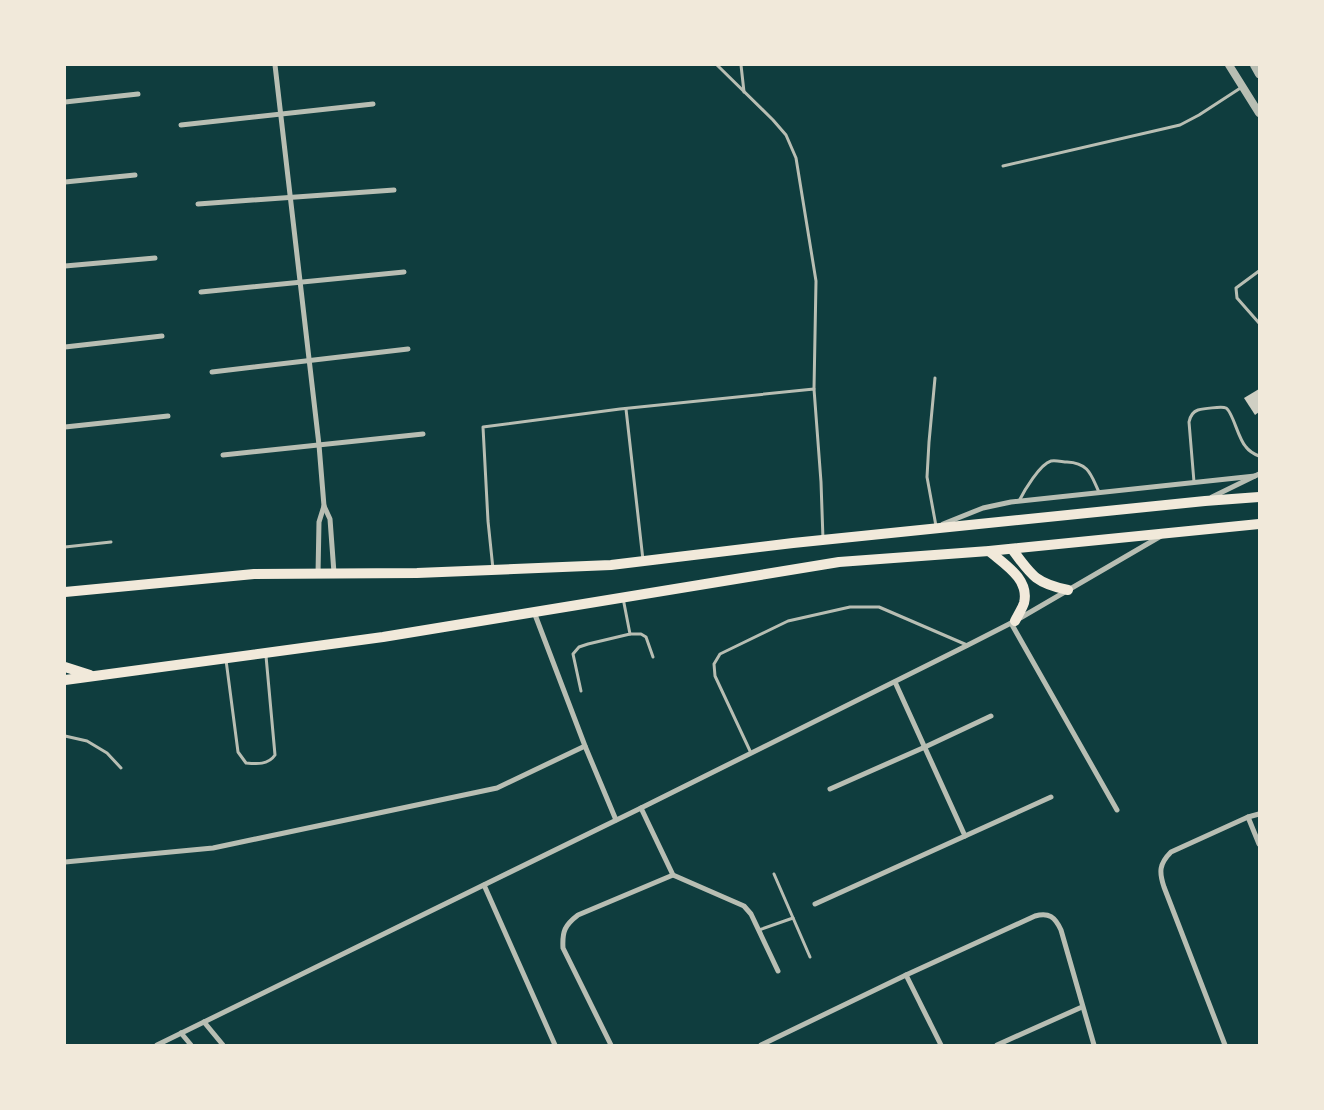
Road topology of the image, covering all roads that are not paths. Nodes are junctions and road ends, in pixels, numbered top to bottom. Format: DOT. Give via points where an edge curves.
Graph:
graph roads {
  1 [pos="275,65"];
  2 [pos="717,65"];
  3 [pos="741,65"];
  4 [pos="1229,65"];
  5 [pos="1254,65"];
  6 [pos="1259,74"];
  7 [pos="1243,87"];
  8 [pos="744,92"];
  9 [pos="138,94"];
  10 [pos="65,102"];
  11 [pos="373,104"];
  12 [pos="1259,113"];
  13 [pos="281,114"];
  14 [pos="181,125"];
  15 [pos="1003,166"];
  16 [pos="135,175"];
  17 [pos="65,182"];
  18 [pos="394,190"];
  19 [pos="291,198"];
  20 [pos="198,204"];
  21 [pos="155,258"];
  22 [pos="65,266"];
  23 [pos="404,272"];
  24 [pos="1259,272"];
  25 [pos="300,282"];
  26 [pos="201,292"];
  27 [pos="1259,323"];
  28 [pos="162,336"];
  29 [pos="65,347"];
  30 [pos="408,349"];
  31 [pos="310,360"];
  32 [pos="212,372"];
  33 [pos="935,378"];
  34 [pos="814,389"];
  35 [pos="626,409"];
  36 [pos="168,416"];
  37 [pos="65,426"];
  38 [pos="423,434"];
  39 [pos="319,445"];
  40 [pos="223,455"];
  41 [pos="1259,456"];
  42 [pos="1257,475"];
  43 [pos="1194,483"];
  44 [pos="1100,492"];
  45 [pos="1259,497"];
  46 [pos="1018,501"];
  47 [pos="1204,501"];
  48 [pos="324,506"];
  49 [pos="1259,524"];
  50 [pos="934,528"];
  51 [pos="1166,534"];
  52 [pos="823,540"];
  53 [pos="111,542"];
  54 [pos="65,547"];
  55 [pos="1012,549"];
  56 [pos="989,551"];
  57 [pos="643,561"];
  58 [pos="494,570"];
  59 [pos="334,573"];
  60 [pos="318,574"];
  61 [pos="1068,590"];
  62 [pos="66,592"];
  63 [pos="623,598"];
  64 [pos="534,612"];
  65 [pos="1013,622"];
  66 [pos="630,634"];
  67 [pos="968,645"];
  68 [pos="266,653"];
  69 [pos="653,657"];
  70 [pos="225,658"];
  71 [pos="65,667"];
  72 [pos="92,676"];
  73 [pos="65,680"];
  74 [pos="895,682"];
  75 [pos="581,691"];
  76 [pos="991,716"];
  77 [pos="65,736"];
  78 [pos="584,746"];
  79 [pos="925,747"];
  80 [pos="751,753"];
  81 [pos="121,768"];
  82 [pos="830,789"];
  83 [pos="1051,797"];
  84 [pos="641,808"];
  85 [pos="1117,810"];
  86 [pos="1259,814"];
  87 [pos="1248,818"];
  88 [pos="616,820"];
  89 [pos="965,836"];
  90 [pos="1259,844"];
  91 [pos="65,862"];
  92 [pos="774,874"];
  93 [pos="673,875"];
  94 [pos="484,885"];
  95 [pos="815,904"];
  96 [pos="794,918"];
  97 [pos="759,930"];
  98 [pos="810,957"];
  99 [pos="778,971"];
  100 [pos="906,974"];
  101 [pos="1082,1007"];
  102 [pos="204,1022"];
  103 [pos="181,1033"];
  104 [pos="156,1045"];
  105 [pos="191,1045"];
  106 [pos="223,1045"];
  107 [pos="554,1045"];
  108 [pos="611,1045"];
  109 [pos="761,1045"];
  110 [pos="940,1045"];
  111 [pos="997,1045"];
  112 [pos="1094,1045"];
  113 [pos="1225,1045"];
  1 -- 13 [label="street"];
  2 -- 8 [label="lane"];
  3 -- 8 [label="lane"];
  4 -- 7 [label="street"];
  5 -- 6 [label="street"];
  7 -- 12 [label="street"];
  7 -- 15 [label="lane" via="1180,125"];
  8 -- 34 [label="lane" via="786,135 796,158 816,281"];
  9 -- 10 [label="street"];
  11 -- 13 [label="street"];
  13 -- 14 [label="street"];
  13 -- 19 [label="street"];
  16 -- 17 [label="street"];
  18 -- 19 [label="street"];
  19 -- 20 [label="street"];
  19 -- 25 [label="street"];
  21 -- 22 [label="street"];
  23 -- 25 [label="street"];
  24 -- 27 [label="lane" via="1236,288 1237,298"];
  25 -- 26 [label="street"];
  25 -- 31 [label="street"];
  28 -- 29 [label="street"];
  30 -- 31 [label="street"];
  31 -- 32 [label="street"];
  31 -- 39 [label="street"];
  33 -- 50 [label="lane" via="927,477"];
  34 -- 35 [label="lane"];
  34 -- 52 [label="lane"];
  35 -- 57 [label="lane"];
  35 -- 58 [label="lane" via="482,427"];
  36 -- 37 [label="street"];
  38 -- 39 [label="street"];
  39 -- 40 [label="street"];
  39 -- 48 [label="street"];
  41 -- 43 [label="lane" via="1246,447 1226,408 1198,410 1192,413 1189,422"];
  42 -- 43 [label="street"];
  42 -- 47 [label="street"];
  43 -- 44 [label="street"];
  44 -- 46 [label="street"];
  44 -- 46 [label="lane" via="1082,465 1051,461 1038,472"];
  45 -- 47 [label="highway"];
  46 -- 50 [label="street" via="983,508"];
  47 -- 50 [label="highway"];
  48 -- 59 [label="street" via="330,519"];
  48 -- 60 [label="street" via="319,522"];
  49 -- 51 [label="highway"];
  50 -- 52 [label="highway"];
  51 -- 55 [label="highway"];
  51 -- 61 [label="street"];
  52 -- 57 [label="highway"];
  53 -- 54 [label="lane"];
  55 -- 56 [label="highway"];
  55 -- 61 [label="highway" via="1030,574 1054,587"];
  56 -- 63 [label="highway" via="839,562"];
  56 -- 65 [label="highway" via="1019,576 1024,590 1024,603"];
  57 -- 58 [label="highway"];
  58 -- 59 [label="highway"];
  59 -- 60 [label="highway"];
  60 -- 62 [label="highway" via="254,574"];
  61 -- 65 [label="street"];
  63 -- 64 [label="highway"];
  63 -- 66 [label="lane"];
  64 -- 68 [label="highway"];
  64 -- 78 [label="street"];
  65 -- 67 [label="street"];
  65 -- 85 [label="street"];
  66 -- 69 [label="lane" via="646,637"];
  66 -- 75 [label="lane" via="579,647 573,654"];
  67 -- 74 [label="street"];
  67 -- 80 [label="lane" via="879,607 850,607 788,621 720,654 714,664 715,676"];
  68 -- 70 [label="highway"];
  68 -- 70 [label="lane" via="276,755 261,764 246,763 238,752"];
  70 -- 72 [label="highway"];
  71 -- 72 [label="highway"];
  72 -- 73 [label="highway"];
  74 -- 79 [label="street"];
  74 -- 80 [label="street"];
  76 -- 79 [label="street"];
  77 -- 81 [label="lane" via="87,741 107,753"];
  78 -- 88 [label="street"];
  78 -- 91 [label="street" via="497,788 213,848"];
  79 -- 82 [label="street"];
  79 -- 89 [label="street"];
  80 -- 84 [label="street"];
  83 -- 89 [label="street"];
  84 -- 88 [label="street"];
  84 -- 93 [label="street"];
  86 -- 87 [label="street"];
  87 -- 90 [label="street"];
  87 -- 113 [label="street" via="1171,852 1160,868 1164,887"];
  88 -- 94 [label="street"];
  89 -- 95 [label="street"];
  92 -- 96 [label="lane"];
  93 -- 97 [label="street" via="744,906"];
  93 -- 108 [label="street" via="578,915 568,923 562,936 563,948"];
  94 -- 102 [label="street"];
  94 -- 107 [label="street"];
  96 -- 97 [label="lane"];
  96 -- 98 [label="lane"];
  97 -- 99 [label="street"];
  100 -- 101 [label="street" via="1042,914 1058,923"];
  100 -- 109 [label="street"];
  100 -- 110 [label="street"];
  101 -- 111 [label="street"];
  101 -- 112 [label="street"];
  102 -- 103 [label="street"];
  102 -- 106 [label="street"];
  103 -- 104 [label="street"];
  103 -- 105 [label="street"];
}
